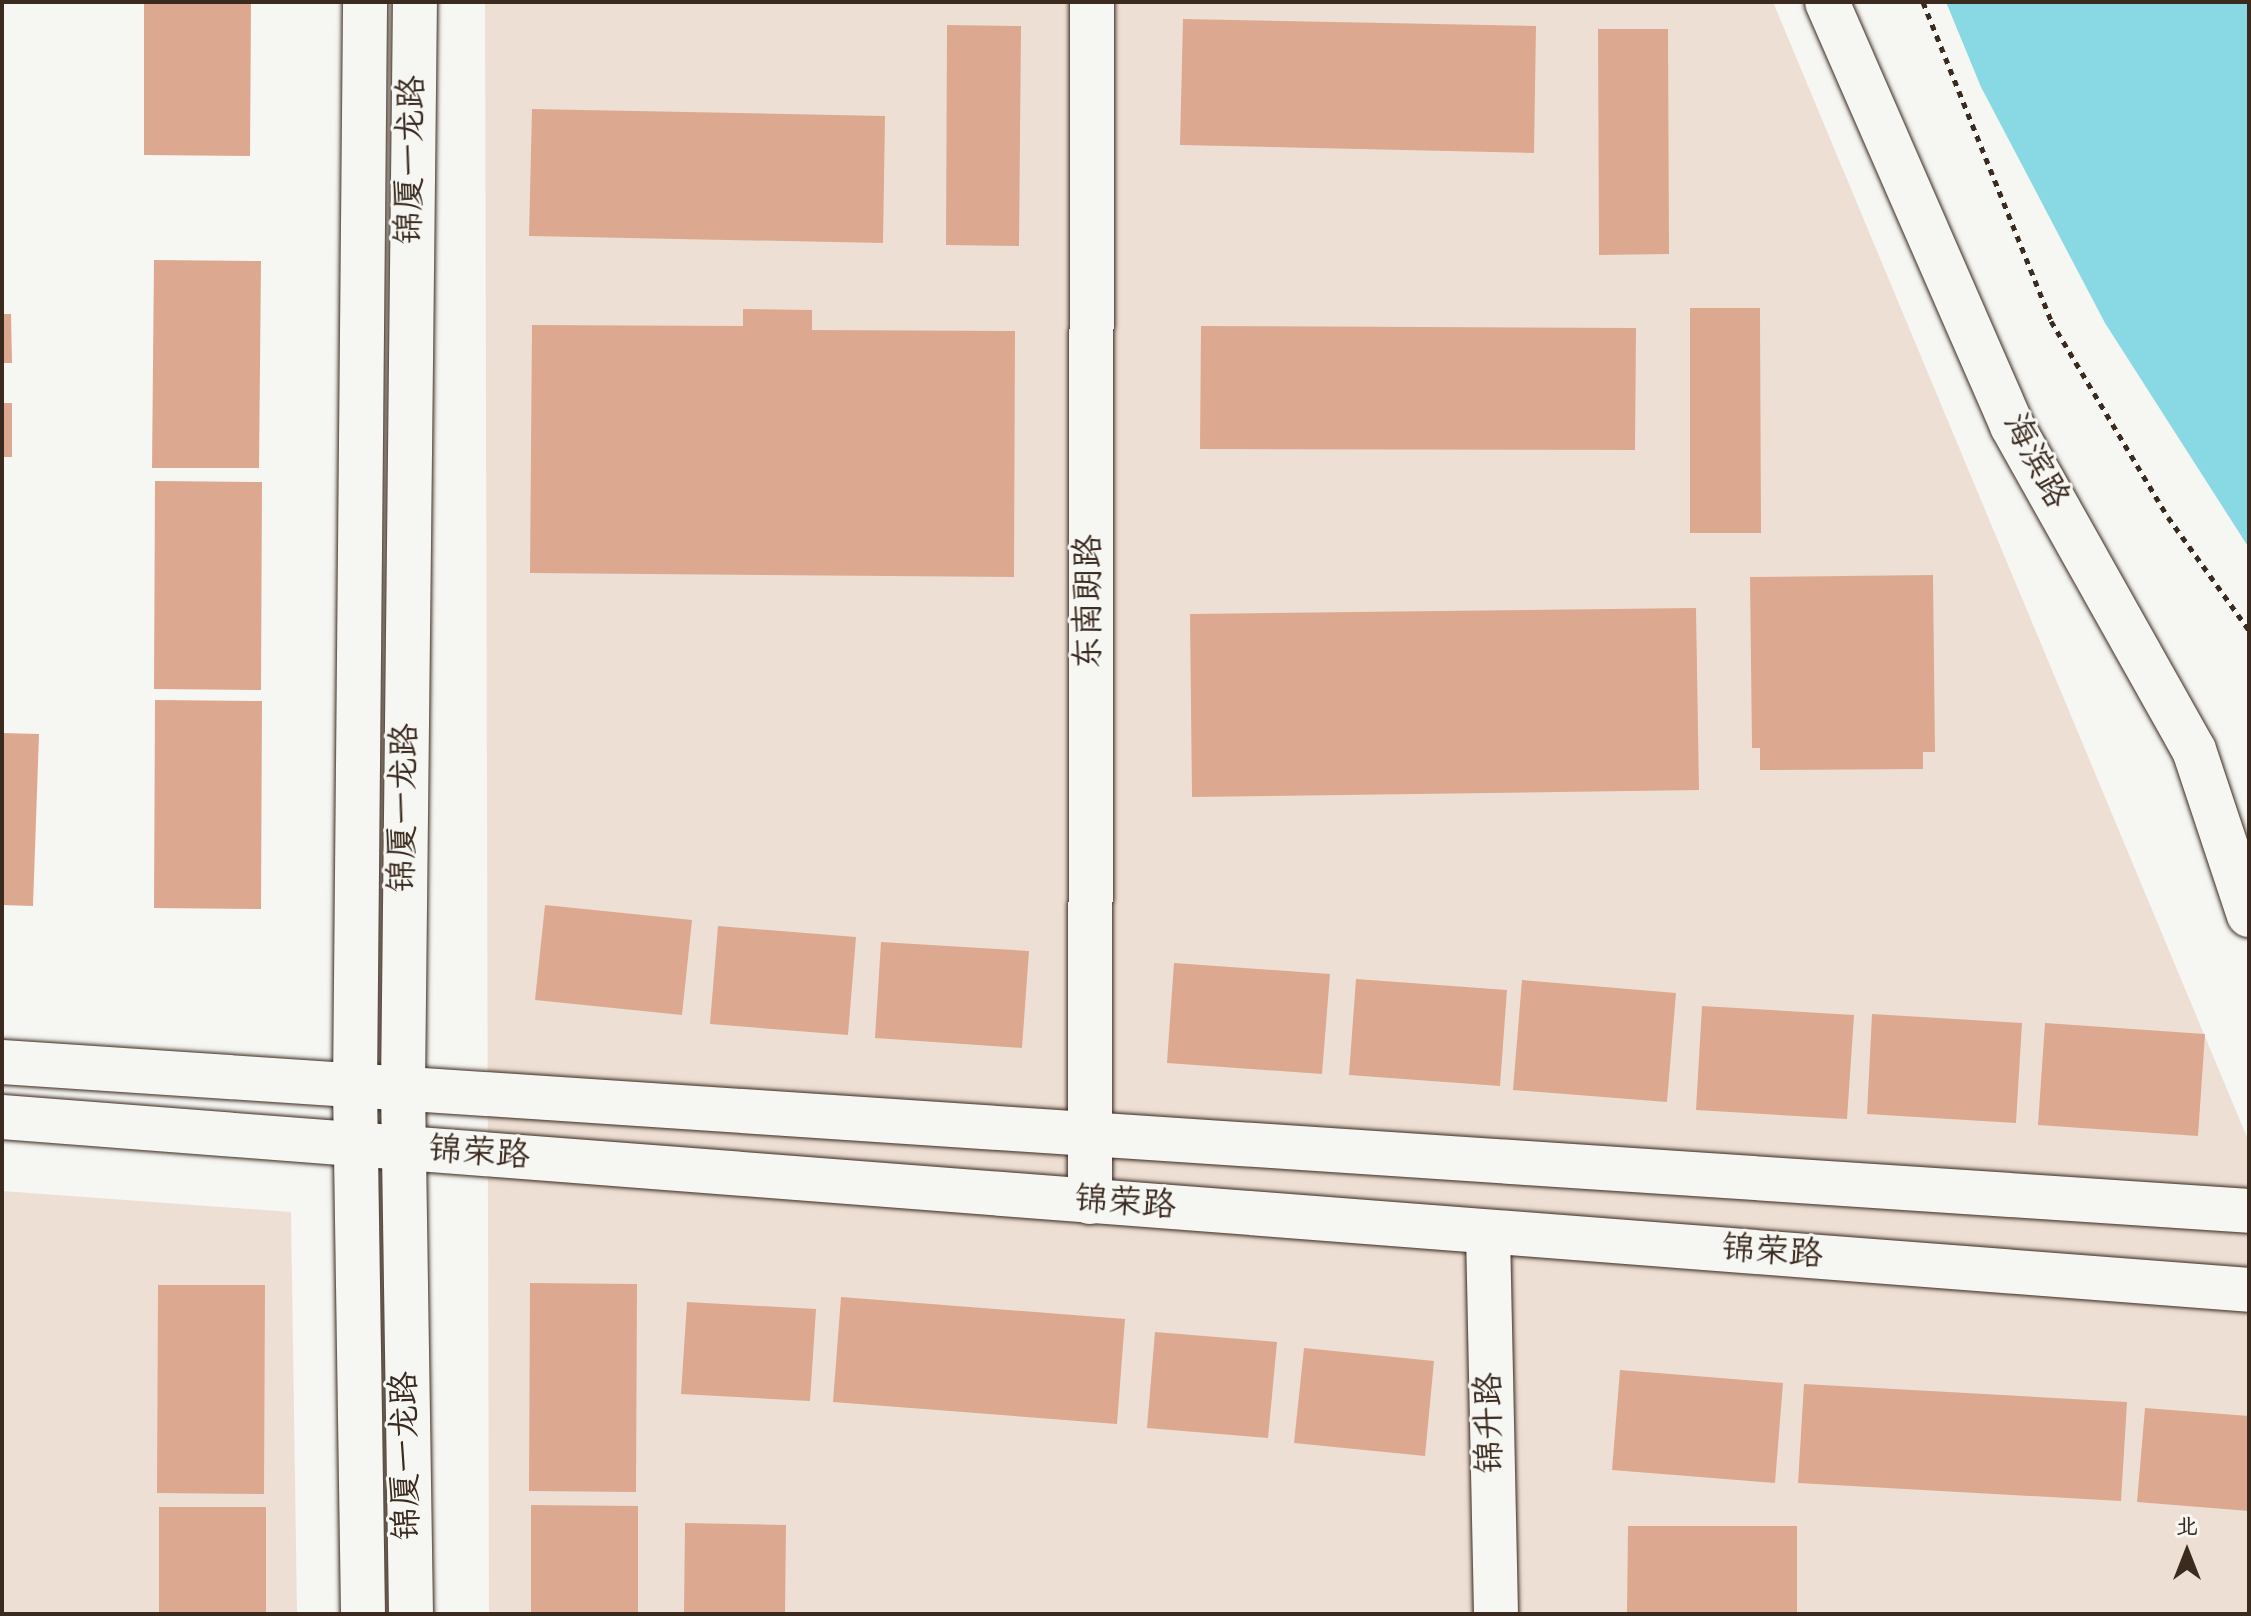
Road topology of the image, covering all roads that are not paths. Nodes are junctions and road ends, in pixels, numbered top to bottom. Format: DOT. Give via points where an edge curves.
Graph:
graph roads {
  1 [pos="365,2"];
  2 [pos="415,2"];
  3 [pos="1092,2"];
  4 [pos="1827,2"];
  5 [pos="2249,915"];
  6 [pos="2,1062"];
  7 [pos="355,1089"];
  8 [pos="403,1089"];
  9 [pos="2,1117"];
  10 [pos="1090,1134"];
  11 [pos="355,1145"];
  12 [pos="403,1149"];
  13 [pos="1090,1202"];
  14 [pos="2249,1211"];
  15 [pos="1488,1232"];
  16 [pos="2249,1290"];
  17 [pos="363,1614"];
  18 [pos="411,1614"];
  19 [pos="1496,1614"];
  1 -- 7 [label="street, 锦厦一龙路"];
  2 -- 8 [label="street, 锦厦一龙路"];
  3 -- 10 [label="street, 东南朗路"];
  4 -- 5 [label="street, 海滨路" via="2012,426 2194,750"];
  6 -- 7 [label="street, 锦荣路"];
  7 -- 8 [label="street, 锦荣路"];
  7 -- 11 [label="street, 锦厦一龙路"];
  8 -- 10 [label="street, 锦荣路"];
  8 -- 12 [label="street, 锦厦一龙路"];
  9 -- 11 [label="street, 锦荣路"];
  10 -- 13 [label="street, 东南朗路"];
  10 -- 14 [label="street, 锦荣路"];
  11 -- 12 [label="street, 锦荣路"];
  11 -- 17 [label="street, 锦厦一龙路"];
  12 -- 13 [label="street, 锦荣路"];
  12 -- 18 [label="street, 锦厦一龙路"];
  13 -- 15 [label="street, 锦荣路"];
  15 -- 16 [label="street, 锦荣路"];
  15 -- 19 [label="street, 锦升路"];
}
